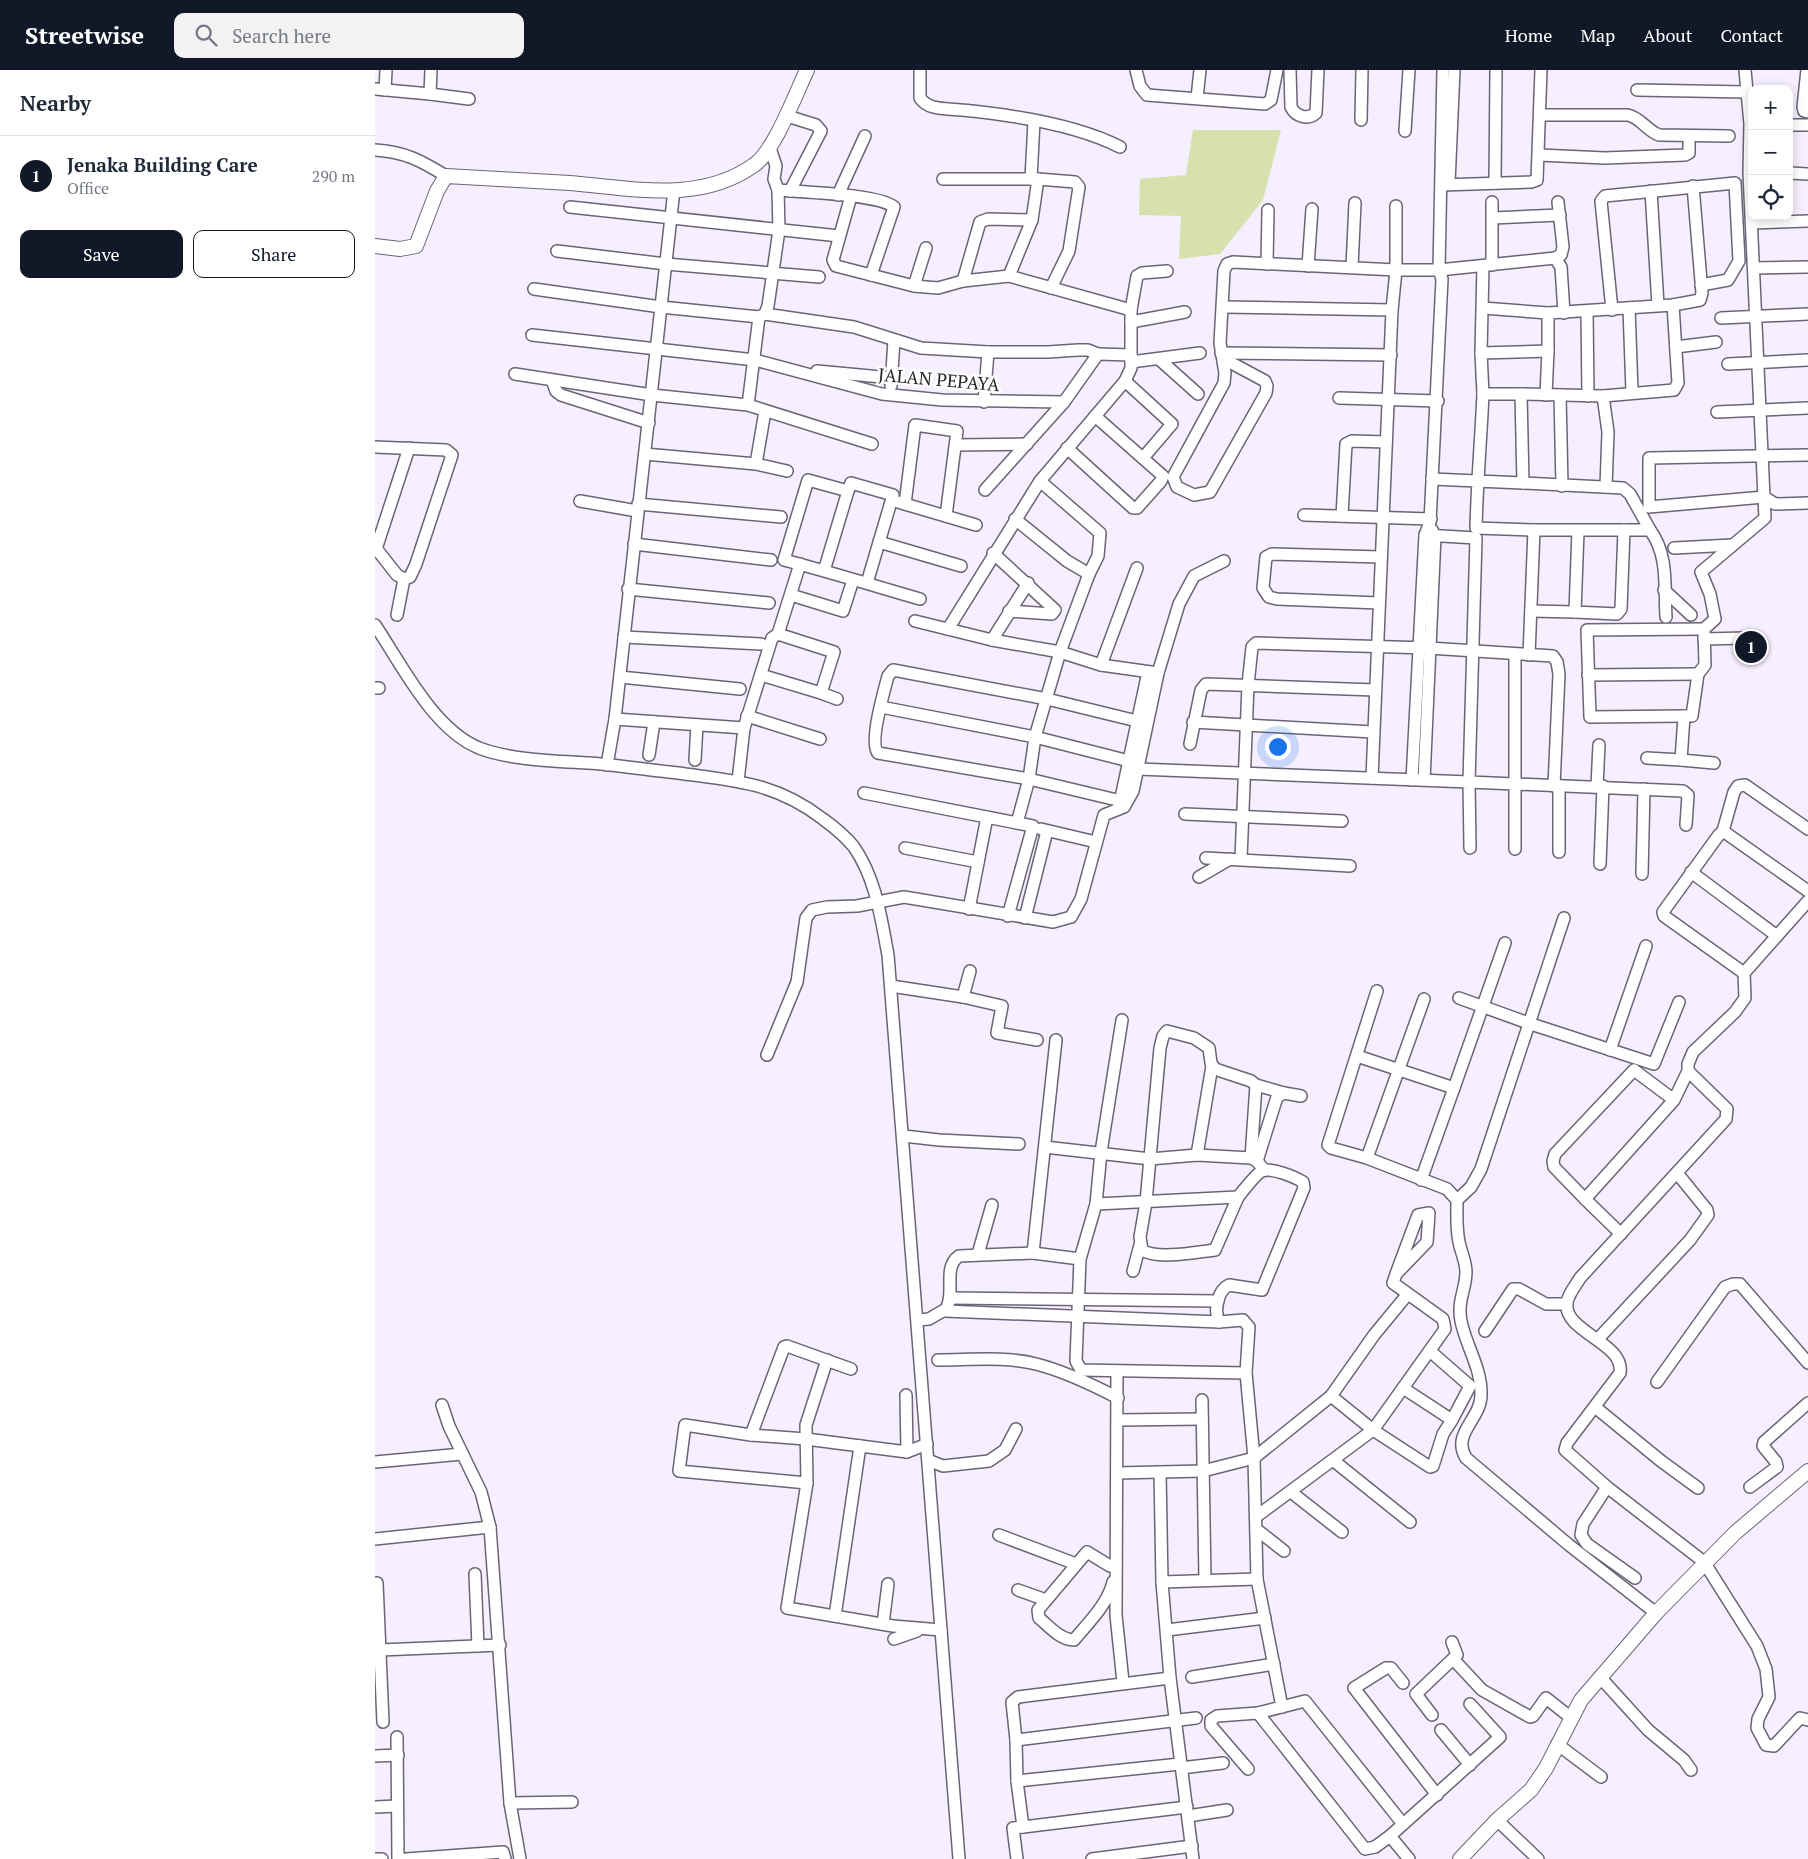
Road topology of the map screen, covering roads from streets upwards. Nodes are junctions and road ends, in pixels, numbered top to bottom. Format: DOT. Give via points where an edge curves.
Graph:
graph roads {
  1 [pos="386,70"];
  2 [pos="431,70"];
  3 [pos="807,70"];
  4 [pos="920,70"];
  5 [pos="1136,70"];
  6 [pos="1200,70"];
  7 [pos="1277,70"];
  8 [pos="1290,70"];
  9 [pos="1318,70"];
  10 [pos="1361,70"];
  11 [pos="1409,70"];
  12 [pos="1443,70"];
  13 [pos="1454,70"];
  14 [pos="1496,70"];
  15 [pos="1541,70"];
  16 [pos="1745,70"];
  17 [pos="1807,70"];
  18 [pos="380,89"];
  19 [pos="1637,90"];
  20 [pos="1746,92"];
  21 [pos="430,94"];
  22 [pos="1197,98"];
  23 [pos="469,99"];
  24 [pos="1748,105"];
  25 [pos="1808,112"];
  26 [pos="1539,114"];
  27 [pos="787,116"];
  28 [pos="1361,120"];
  29 [pos="1034,121"];
  30 [pos="1793,125"];
  31 [pos="1808,125"];
  32 [pos="1405,131"];
  33 [pos="1656,134"];
  34 [pos="865,136"];
  35 [pos="1689,136"];
  36 [pos="1729,136"];
  37 [pos="1120,147"];
  38 [pos="770,148"];
  39 [pos="375,150"];
  40 [pos="1539,155"];
  41 [pos="1657,156"];
  42 [pos="1793,173"];
  43 [pos="1808,174"];
  44 [pos="1751,175"];
  45 [pos="446,176"];
  46 [pos="943,178"];
  47 [pos="1034,179"];
  48 [pos="1495,183"];
  49 [pos="1693,186"];
  50 [pos="674,190"];
  51 [pos="778,190"];
  52 [pos="1445,190"];
  53 [pos="790,191"];
  54 [pos="1651,191"];
  55 [pos="838,195"];
  56 [pos="851,196"];
  57 [pos="1492,202"];
  58 [pos="1558,202"];
  59 [pos="1355,203"];
  60 [pos="1396,206"];
  61 [pos="570,207"];
  62 [pos="1312,208"];
  63 [pos="1268,210"];
  64 [pos="1560,215"];
  65 [pos="1493,218"];
  66 [pos="672,219"];
  67 [pos="1032,220"];
  68 [pos="1808,221"];
  69 [pos="1752,223"];
  70 [pos="779,230"];
  71 [pos="839,236"];
  72 [pos="375,246"];
  73 [pos="925,248"];
  74 [pos="557,251"];
  75 [pos="1555,258"];
  76 [pos="666,264"];
  77 [pos="1267,264"];
  78 [pos="1487,265"];
  79 [pos="1308,266"];
  80 [pos="1808,266"];
  81 [pos="1352,267"];
  82 [pos="1754,268"];
  83 [pos="1396,270"];
  84 [pos="1167,271"];
  85 [pos="772,273"];
  86 [pos="1442,273"];
  87 [pos="871,275"];
  88 [pos="1009,276"];
  89 [pos="819,277"];
  90 [pos="963,281"];
  91 [pos="1701,285"];
  92 [pos="914,286"];
  93 [pos="1051,288"];
  94 [pos="534,289"];
  95 [pos="1658,305"];
  96 [pos="1673,305"];
  97 [pos="661,307"];
  98 [pos="1224,307"];
  99 [pos="1483,308"];
  100 [pos="1629,308"];
  101 [pos="1131,310"];
  102 [pos="1392,310"];
  103 [pos="1612,310"];
  104 [pos="1185,312"];
  105 [pos="1587,312"];
  106 [pos="1564,313"];
  107 [pos="1548,314"];
  108 [pos="1808,314"];
  109 [pos="762,315"];
  110 [pos="1756,316"];
  111 [pos="1721,318"];
  112 [pos="1131,322"];
  113 [pos="532,335"];
  114 [pos="894,340"];
  115 [pos="1716,342"];
  116 [pos="1675,347"];
  117 [pos="657,350"];
  118 [pos="1548,351"];
  119 [pos="988,352"];
  120 [pos="1200,353"];
  121 [pos="1481,353"];
  122 [pos="1098,354"];
  123 [pos="1222,356"];
  124 [pos="1391,356"];
  125 [pos="1131,359"];
  126 [pos="755,360"];
  127 [pos="1160,360"];
  128 [pos="1808,360"];
  129 [pos="1759,361"];
  130 [pos="1728,364"];
  131 [pos="785,368"];
  132 [pos="515,374"];
  133 [pos="892,378"];
  134 [pos="552,380"];
  135 [pos="1125,381"];
  136 [pos="1632,392"];
  137 [pos="1198,394"];
  138 [pos="1483,394"];
  139 [pos="1521,394"];
  140 [pos="652,395"];
  141 [pos="891,395"];
  142 [pos="1546,395"];
  143 [pos="1560,395"];
  144 [pos="1588,396"];
  145 [pos="1603,396"];
  146 [pos="1339,398"];
  147 [pos="1389,398"];
  148 [pos="1438,401"];
  149 [pos="984,402"];
  150 [pos="1064,402"];
  151 [pos="748,405"];
  152 [pos="1808,408"];
  153 [pos="1761,410"];
  154 [pos="765,411"];
  155 [pos="1717,412"];
  156 [pos="1095,416"];
  157 [pos="649,423"];
  158 [pos="1386,442"];
  159 [pos="872,444"];
  160 [pos="1027,444"];
  161 [pos="956,445"];
  162 [pos="375,447"];
  163 [pos="409,448"];
  164 [pos="1067,448"];
  165 [pos="645,454"];
  166 [pos="1808,455"];
  167 [pos="1763,457"];
  168 [pos="1143,458"];
  169 [pos="756,464"];
  170 [pos="787,471"];
  171 [pos="1432,479"];
  172 [pos="1040,481"];
  173 [pos="1479,481"];
  174 [pos="1523,483"];
  175 [pos="1562,486"];
  176 [pos="1606,487"];
  177 [pos="985,490"];
  178 [pos="848,491"];
  179 [pos="1764,497"];
  180 [pos="891,500"];
  181 [pos="580,501"];
  182 [pos="1808,503"];
  183 [pos="905,504"];
  184 [pos="638,507"];
  185 [pos="1304,515"];
  186 [pos="946,516"];
  187 [pos="1342,516"];
  188 [pos="781,517"];
  189 [pos="1383,518"];
  190 [pos="1015,519"];
  191 [pos="976,525"];
  192 [pos="1430,529"];
  193 [pos="1534,530"];
  194 [pos="1624,530"];
  195 [pos="1650,530"];
  196 [pos="1578,531"];
  197 [pos="1476,533"];
  198 [pos="879,542"];
  199 [pos="633,544"];
  200 [pos="1732,545"];
  201 [pos="376,548"];
  202 [pos="1674,548"];
  203 [pos="993,553"];
  204 [pos="1381,557"];
  205 [pos="771,560"];
  206 [pos="1224,561"];
  207 [pos="800,564"];
  208 [pos="961,566"];
  209 [pos="1137,568"];
  210 [pos="824,571"];
  211 [pos="1089,574"];
  212 [pos="404,579"];
  213 [pos="853,580"];
  214 [pos="1028,583"];
  215 [pos="867,584"];
  216 [pos="628,589"];
  217 [pos="1664,590"];
  218 [pos="791,594"];
  219 [pos="921,599"];
  220 [pos="769,603"];
  221 [pos="1379,603"];
  222 [pos="1531,611"];
  223 [pos="1009,612"];
  224 [pos="1575,612"];
  225 [pos="1054,613"];
  226 [pos="397,615"];
  227 [pos="1691,615"];
  228 [pos="1666,617"];
  229 [pos="915,621"];
  230 [pos="1071,623"];
  231 [pos="375,625"];
  232 [pos="948,629"];
  233 [pos="778,634"];
  234 [pos="1704,634"];
  235 [pos="624,637"];
  236 [pos="1747,638"];
  237 [pos="992,640"];
  238 [pos="761,644"];
  239 [pos="1377,647"];
  240 [pos="1423,648"];
  241 [pos="1473,650"];
  242 [pos="1060,652"];
  243 [pos="1515,654"];
  244 [pos="1529,655"];
  245 [pos="1101,665"];
  246 [pos="1153,673"];
  247 [pos="1699,674"];
  248 [pos="761,675"];
  249 [pos="1587,675"];
  250 [pos="620,677"];
  251 [pos="1248,685"];
  252 [pos="740,689"];
  253 [pos="1375,690"];
  254 [pos="821,693"];
  255 [pos="837,699"];
  256 [pos="1047,699"];
  257 [pos="881,707"];
  258 [pos="747,716"];
  259 [pos="1684,716"];
  260 [pos="615,719"];
  261 [pos="1137,721"];
  262 [pos="654,722"];
  263 [pos="1193,722"];
  264 [pos="697,725"];
  265 [pos="1248,725"];
  266 [pos="744,728"];
  267 [pos="1373,732"];
  268 [pos="1035,737"];
  269 [pos="820,740"];
  270 [pos="1190,744"];
  271 [pos="1599,745"];
  272 [pos="649,756"];
  273 [pos="1647,758"];
  274 [pos="695,760"];
  275 [pos="1681,760"];
  276 [pos="1714,763"];
  277 [pos="607,764"];
  278 [pos="1133,765"];
  279 [pos="1245,772"];
  280 [pos="1372,778"];
  281 [pos="1029,779"];
  282 [pos="1412,780"];
  283 [pos="1424,780"];
  284 [pos="738,781"];
  285 [pos="1469,782"];
  286 [pos="1516,785"];
  287 [pos="1557,786"];
  288 [pos="1600,786"];
  289 [pos="1645,789"];
  290 [pos="864,793"];
  291 [pos="1120,805"];
  292 [pos="1185,814"];
  293 [pos="987,817"];
  294 [pos="1243,818"];
  295 [pos="1342,821"];
  296 [pos="1017,823"];
  297 [pos="1033,826"];
  298 [pos="1686,826"];
  299 [pos="1808,829"];
  300 [pos="1723,830"];
  301 [pos="1047,831"];
  302 [pos="1096,842"];
  303 [pos="905,848"];
  304 [pos="1470,848"];
  305 [pos="1515,849"];
  306 [pos="1559,852"];
  307 [pos="1206,858"];
  308 [pos="1236,859"];
  309 [pos="978,862"];
  310 [pos="1600,864"];
  311 [pos="1350,866"];
  312 [pos="1691,872"];
  313 [pos="1642,874"];
  314 [pos="1199,877"];
  315 [pos="1808,891"];
  316 [pos="878,900"];
  317 [pos="1808,901"];
  318 [pos="969,908"];
  319 [pos="1008,916"];
  320 [pos="1025,918"];
  321 [pos="1564,918"];
  322 [pos="1777,936"];
  323 [pos="1505,943"];
  324 [pos="1646,946"];
  325 [pos="970,971"];
  326 [pos="1744,973"];
  327 [pos="891,986"];
  328 [pos="1377,991"];
  329 [pos="963,997"];
  330 [pos="1459,998"];
  331 [pos="1424,999"];
  332 [pos="1679,1002"];
  333 [pos="1483,1008"];
  334 [pos="1122,1020"];
  335 [pos="1531,1024"];
  336 [pos="1037,1040"];
  337 [pos="1056,1040"];
  338 [pos="1610,1050"];
  339 [pos="767,1055"];
  340 [pos="1357,1056"];
  341 [pos="1212,1066"];
  342 [pos="1401,1069"];
  343 [pos="1688,1072"];
  344 [pos="1256,1085"];
  345 [pos="1454,1088"];
  346 [pos="1284,1093"];
  347 [pos="1301,1096"];
  348 [pos="1674,1100"];
  349 [pos="904,1136"];
  350 [pos="1019,1144"];
  351 [pos="1045,1147"];
  352 [pos="1101,1152"];
  353 [pos="1197,1155"];
  354 [pos="1367,1158"];
  355 [pos="1150,1159"];
  356 [pos="1257,1163"];
  357 [pos="1677,1173"];
  358 [pos="1421,1180"];
  359 [pos="1238,1197"];
  360 [pos="1585,1199"];
  361 [pos="1457,1200"];
  362 [pos="1146,1202"];
  363 [pos="1096,1204"];
  364 [pos="992,1205"];
  365 [pos="1621,1234"];
  366 [pos="1140,1245"];
  367 [pos="1033,1253"];
  368 [pos="978,1254"];
  369 [pos="1080,1259"];
  370 [pos="1133,1271"];
  371 [pos="1396,1274"];
  372 [pos="1407,1295"];
  373 [pos="950,1298"];
  374 [pos="1077,1301"];
  375 [pos="1218,1301"];
  376 [pos="1567,1304"];
  377 [pos="945,1311"];
  378 [pos="1077,1317"];
  379 [pos="918,1320"];
  380 [pos="1219,1322"];
  381 [pos="1485,1331"];
  382 [pos="1598,1339"];
  383 [pos="1430,1351"];
  384 [pos="1806,1356"];
  385 [pos="827,1360"];
  386 [pos="939,1360"];
  387 [pos="1076,1361"];
  388 [pos="851,1369"];
  389 [pos="1117,1371"];
  390 [pos="1246,1372"];
  391 [pos="1065,1375"];
  392 [pos="1657,1382"];
  393 [pos="1403,1388"];
  394 [pos="905,1395"];
  395 [pos="1331,1396"];
  396 [pos="1118,1398"];
  397 [pos="1202,1400"];
  398 [pos="1808,1403"];
  399 [pos="442,1405"];
  400 [pos="1595,1407"];
  401 [pos="1202,1419"];
  402 [pos="1118,1420"];
  403 [pos="1452,1420"];
  404 [pos="1016,1429"];
  405 [pos="1373,1430"];
  406 [pos="751,1435"];
  407 [pos="806,1439"];
  408 [pos="927,1444"];
  409 [pos="860,1446"];
  410 [pos="907,1452"];
  411 [pos="462,1454"];
  412 [pos="1254,1458"];
  413 [pos="928,1460"];
  414 [pos="1334,1461"];
  415 [pos="375,1462"];
  416 [pos="1203,1470"];
  417 [pos="1808,1471"];
  418 [pos="1159,1472"];
  419 [pos="1117,1473"];
  420 [pos="807,1483"];
  421 [pos="1607,1487"];
  422 [pos="1749,1487"];
  423 [pos="1698,1488"];
  424 [pos="1291,1492"];
  425 [pos="1257,1516"];
  426 [pos="1410,1522"];
  427 [pos="490,1527"];
  428 [pos="1256,1529"];
  429 [pos="1342,1532"];
  430 [pos="999,1535"];
  431 [pos="375,1539"];
  432 [pos="1284,1551"];
  433 [pos="1704,1562"];
  434 [pos="1076,1564"];
  435 [pos="1113,1566"];
  436 [pos="475,1574"];
  437 [pos="1635,1578"];
  438 [pos="1257,1579"];
  439 [pos="1205,1580"];
  440 [pos="1162,1582"];
  441 [pos="377,1583"];
  442 [pos="888,1584"];
  443 [pos="1018,1590"];
  444 [pos="1046,1600"];
  445 [pos="1656,1613"];
  446 [pos="835,1616"];
  447 [pos="1265,1618"];
  448 [pos="883,1624"];
  449 [pos="377,1629"];
  450 [pos="921,1630"];
  451 [pos="941,1630"];
  452 [pos="1167,1630"];
  453 [pos="894,1639"];
  454 [pos="1452,1642"];
  455 [pos="500,1645"];
  456 [pos="478,1646"];
  457 [pos="380,1650"];
  458 [pos="1454,1660"];
  459 [pos="1274,1664"];
  460 [pos="378,1671"];
  461 [pos="1192,1676"];
  462 [pos="1600,1677"];
  463 [pos="1170,1678"];
  464 [pos="1123,1682"];
  465 [pos="1403,1683"];
  466 [pos="1470,1704"];
  467 [pos="1282,1707"];
  468 [pos="1257,1713"];
  469 [pos="1432,1715"];
  470 [pos="1571,1717"];
  471 [pos="1196,1718"];
  472 [pos="1808,1720"];
  473 [pos="1175,1721"];
  474 [pos="383,1722"];
  475 [pos="1441,1730"];
  476 [pos="397,1737"];
  477 [pos="1016,1740"];
  478 [pos="1557,1744"];
  479 [pos="398,1755"];
  480 [pos="375,1756"];
  481 [pos="1223,1764"];
  482 [pos="1470,1765"];
  483 [pos="1180,1766"];
  484 [pos="1248,1769"];
  485 [pos="1691,1770"];
  486 [pos="1601,1777"];
  487 [pos="1017,1781"];
  488 [pos="1437,1795"];
  489 [pos="510,1802"];
  490 [pos="572,1802"];
  491 [pos="397,1806"];
  492 [pos="375,1807"];
  493 [pos="1227,1810"];
  494 [pos="1188,1811"];
  495 [pos="1497,1820"];
  496 [pos="1403,1824"];
  497 [pos="1023,1827"];
  498 [pos="1390,1836"];
  499 [pos="1192,1846"];
  500 [pos="375,1859"];
  501 [pos="382,1859"];
  502 [pos="399,1859"];
  503 [pos="406,1859"];
  504 [pos="505,1859"];
  505 [pos="520,1859"];
  506 [pos="959,1859"];
  507 [pos="1017,1859"];
  508 [pos="1092,1859"];
  509 [pos="1193,1859"];
  510 [pos="1409,1859"];
  511 [pos="1460,1859"];
  512 [pos="1538,1859"];
  1 -- 18 [label="street"];
  2 -- 21 [label="street"];
  3 -- 27 [label="street"];
  4 -- 29 [label="street" via="919,98 929,107 993,113"];
  5 -- 22 [label="street" via="1140,86 1147,95"];
  6 -- 22 [label="street"];
  7 -- 22 [label="street" via="1272,97 1267,104"];
  8 -- 9 [label="street" via="1291,107 1293,112 1305,117 1316,112"];
  10 -- 28 [label="street"];
  11 -- 32 [label="street"];
  12 -- 52 [label="street"];
  13 -- 52 [label="street"];
  14 -- 48 [label="street"];
  15 -- 26 [label="street"];
  16 -- 20 [label="street"];
  17 -- 25 [label="street" via="1803,111"];
  18 -- 21 [label="street"];
  19 -- 20 [label="street"];
  20 -- 24 [label="street"];
  21 -- 23 [label="street"];
  26 -- 33 [label="street" via="1628,115 1639,119"];
  26 -- 40 [label="street"];
  27 -- 38 [label="street"];
  27 -- 53 [label="street" via="816,125 821,131"];
  29 -- 37 [label="street" via="1087,132"];
  29 -- 47 [label="street"];
  30 -- 31 [label="street"];
  33 -- 35 [label="street"];
  33 -- 41 [label="street"];
  34 -- 55 [label="street"];
  35 -- 36 [label="street"];
  35 -- 41 [label="street" via="1687,154"];
  38 -- 50 [label="street" via="756,165 727,179"];
  38 -- 51 [label="street" via="776,166"];
  39 -- 45 [label="street" via="415,157"];
  40 -- 41 [label="street"];
  40 -- 48 [label="street" via="1537,180"];
  42 -- 43 [label="street"];
  44 -- 69 [label="street"];
  45 -- 50 [label="street"];
  45 -- 72 [label="street" via="416,246 400,249"];
  46 -- 47 [label="street"];
  47 -- 67 [label="street"];
  47 -- 93 [label="street" via="1075,182 1079,188 1069,251"];
  48 -- 52 [label="street"];
  49 -- 54 [label="street"];
  49 -- 91 [label="street"];
  49 -- 91 [label="street" via="1732,182 1737,186 1739,261 1728,280"];
  50 -- 66 [label="street"];
  51 -- 53 [label="street"];
  51 -- 70 [label="street"];
  52 -- 86 [label="street"];
  53 -- 55 [label="street"];
  54 -- 95 [label="street"];
  54 -- 103 [label="street" via="1602,198"];
  55 -- 56 [label="street"];
  56 -- 71 [label="street"];
  56 -- 87 [label="street" via="888,202 894,206"];
  57 -- 65 [label="street"];
  58 -- 64 [label="street"];
  59 -- 81 [label="street"];
  60 -- 83 [label="street"];
  61 -- 66 [label="street"];
  62 -- 79 [label="street"];
  63 -- 77 [label="street"];
  64 -- 65 [label="street"];
  64 -- 75 [label="street" via="1563,247 1561,255"];
  65 -- 78 [label="street"];
  66 -- 70 [label="street"];
  66 -- 76 [label="street"];
  67 -- 88 [label="street"];
  67 -- 90 [label="street" via="988,219 980,222"];
  68 -- 69 [label="street"];
  69 -- 82 [label="street"];
  70 -- 71 [label="street"];
  70 -- 85 [label="street"];
  71 -- 87 [label="street" via="833,260 836,266"];
  73 -- 92 [label="street"];
  74 -- 76 [label="street"];
  75 -- 78 [label="street"];
  75 -- 106 [label="street" via="1561,267"];
  76 -- 85 [label="street"];
  76 -- 97 [label="street"];
  77 -- 79 [label="street"];
  77 -- 98 [label="street" via="1227,264 1224,271"];
  78 -- 86 [label="street"];
  78 -- 99 [label="street"];
  79 -- 81 [label="street"];
  80 -- 82 [label="street"];
  81 -- 83 [label="street"];
  82 -- 110 [label="street"];
  83 -- 86 [label="street"];
  83 -- 102 [label="street"];
  84 -- 101 [label="street" via="1137,276"];
  85 -- 89 [label="street"];
  85 -- 109 [label="street" via="768,306"];
  86 -- 148 [label="street"];
  87 -- 92 [label="street"];
  88 -- 90 [label="street"];
  88 -- 93 [label="street"];
  90 -- 92 [label="street" via="938,288"];
  91 -- 96 [label="street" via="1702,296 1698,302"];
  93 -- 101 [label="street"];
  94 -- 97 [label="street"];
  95 -- 96 [label="street"];
  95 -- 100 [label="street"];
  96 -- 116 [label="street"];
  97 -- 109 [label="street"];
  97 -- 117 [label="street"];
  98 -- 102 [label="street"];
  98 -- 123 [label="street"];
  99 -- 107 [label="street"];
  99 -- 121 [label="street"];
  100 -- 103 [label="street"];
  100 -- 136 [label="street"];
  101 -- 112 [label="street"];
  102 -- 124 [label="street"];
  103 -- 105 [label="street"];
  104 -- 112 [label="street"];
  105 -- 106 [label="street"];
  105 -- 144 [label="street"];
  106 -- 107 [label="street"];
  107 -- 118 [label="street"];
  108 -- 110 [label="street"];
  109 -- 114 [label="street" via="854,328"];
  109 -- 126 [label="street"];
  110 -- 111 [label="street"];
  110 -- 129 [label="street"];
  112 -- 125 [label="street"];
  113 -- 117 [label="street, JALAN PEPAYA"];
  114 -- 119 [label="street" via="921,348"];
  114 -- 133 [label="street"];
  115 -- 116 [label="street"];
  116 -- 136 [label="street" via="1677,388"];
  117 -- 126 [label="street, JALAN PEPAYA"];
  117 -- 140 [label="street"];
  118 -- 121 [label="street"];
  118 -- 142 [label="street"];
  119 -- 122 [label="street" via="1088,350"];
  119 -- 149 [label="street"];
  120 -- 127 [label="street"];
  121 -- 138 [label="street"];
  122 -- 125 [label="street"];
  122 -- 150 [label="street"];
  123 -- 123 [label="street" via="1265,381 1266,393 1210,492 1194,495 1177,487 1173,477 1223,383"];
  123 -- 124 [label="street"];
  124 -- 147 [label="street"];
  125 -- 127 [label="street"];
  125 -- 135 [label="street"];
  126 -- 131 [label="street, JALAN PEPAYA"];
  126 -- 151 [label="street"];
  127 -- 137 [label="street"];
  128 -- 129 [label="street"];
  129 -- 130 [label="street"];
  129 -- 153 [label="street"];
  131 -- 133 [label="street"];
  131 -- 141 [label="street, JALAN PEPAYA"];
  132 -- 134 [label="street"];
  133 -- 141 [label="street"];
  134 -- 140 [label="street"];
  134 -- 157 [label="street" via="561,395"];
  135 -- 156 [label="street"];
  135 -- 168 [label="street" via="1172,424"];
  136 -- 145 [label="street"];
  138 -- 139 [label="street"];
  138 -- 173 [label="street"];
  139 -- 142 [label="street"];
  139 -- 174 [label="street"];
  140 -- 151 [label="street"];
  140 -- 157 [label="street"];
  141 -- 149 [label="street, JALAN PEPAYA"];
  142 -- 143 [label="street"];
  143 -- 144 [label="street"];
  143 -- 175 [label="street"];
  144 -- 145 [label="street"];
  145 -- 176 [label="street" via="1608,432"];
  146 -- 147 [label="street"];
  147 -- 148 [label="street"];
  147 -- 158 [label="street"];
  148 -- 171 [label="street"];
  149 -- 150 [label="street, JALAN PEPAYA"];
  150 -- 160 [label="street"];
  151 -- 154 [label="street"];
  152 -- 153 [label="street"];
  153 -- 155 [label="street"];
  153 -- 167 [label="street"];
  154 -- 159 [label="street"];
  154 -- 169 [label="street"];
  156 -- 164 [label="street"];
  156 -- 168 [label="street"];
  157 -- 165 [label="street"];
  158 -- 187 [label="street" via="1352,441 1346,444"];
  158 -- 189 [label="street"];
  160 -- 161 [label="street"];
  160 -- 177 [label="street"];
  161 -- 183 [label="street" via="957,430 915,425"];
  161 -- 186 [label="street"];
  162 -- 163 [label="street"];
  163 -- 201 [label="street"];
  163 -- 212 [label="street" via="446,450 452,455 417,564 410,577"];
  164 -- 168 [label="street" via="1133,508 1137,508 1163,476"];
  164 -- 172 [label="street"];
  165 -- 169 [label="street"];
  165 -- 184 [label="street"];
  166 -- 167 [label="street"];
  167 -- 179 [label="street"];
  167 -- 179 [label="street" via="1649,458 1649,507"];
  169 -- 170 [label="street"];
  171 -- 173 [label="street"];
  171 -- 192 [label="street"];
  172 -- 190 [label="street"];
  172 -- 211 [label="street" via="1100,533 1098,556"];
  173 -- 174 [label="street"];
  173 -- 197 [label="street"];
  174 -- 175 [label="street"];
  175 -- 176 [label="street"];
  176 -- 195 [label="street" via="1623,488 1631,494"];
  178 -- 180 [label="street" via="851,483 893,495"];
  178 -- 207 [label="street" via="808,480 784,560"];
  178 -- 210 [label="street"];
  179 -- 182 [label="street" via="1775,504"];
  179 -- 200 [label="street" via="1765,518"];
  180 -- 183 [label="street"];
  180 -- 198 [label="street"];
  181 -- 184 [label="street"];
  183 -- 186 [label="street"];
  184 -- 188 [label="street"];
  184 -- 199 [label="street"];
  185 -- 187 [label="street"];
  186 -- 191 [label="street"];
  187 -- 189 [label="street"];
  189 -- 192 [label="street"];
  189 -- 204 [label="street"];
  190 -- 203 [label="street"];
  190 -- 211 [label="street" via="1067,561"];
  192 -- 197 [label="street"];
  192 -- 240 [label="street"];
  193 -- 196 [label="street"];
  193 -- 197 [label="street"];
  193 -- 222 [label="street"];
  194 -- 195 [label="street"];
  194 -- 196 [label="street"];
  194 -- 224 [label="street" via="1620,612"];
  195 -- 217 [label="street" via="1662,549"];
  196 -- 224 [label="street"];
  197 -- 241 [label="street"];
  198 -- 208 [label="street"];
  198 -- 215 [label="street"];
  199 -- 205 [label="street"];
  199 -- 216 [label="street"];
  200 -- 202 [label="street"];
  200 -- 234 [label="street" via="1701,572 1715,619"];
  201 -- 212 [label="street" via="397,575"];
  203 -- 214 [label="street"];
  203 -- 232 [label="street"];
  204 -- 221 [label="street"];
  204 -- 221 [label="street" via="1272,554 1266,557 1263,588 1269,597 1277,599"];
  206 -- 246 [label="street" via="1195,576 1179,604"];
  207 -- 210 [label="street"];
  207 -- 218 [label="street"];
  209 -- 245 [label="street"];
  210 -- 213 [label="street"];
  211 -- 230 [label="street"];
  212 -- 226 [label="street"];
  213 -- 215 [label="street"];
  213 -- 218 [label="street" via="843,611"];
  214 -- 223 [label="street"];
  214 -- 225 [label="street" via="1053,607"];
  215 -- 219 [label="street"];
  216 -- 220 [label="street"];
  216 -- 235 [label="street"];
  217 -- 227 [label="street"];
  217 -- 228 [label="street"];
  218 -- 233 [label="street"];
  221 -- 239 [label="street"];
  222 -- 224 [label="street"];
  222 -- 244 [label="street"];
  223 -- 225 [label="street"];
  223 -- 237 [label="street"];
  225 -- 230 [label="street"];
  229 -- 232 [label="street"];
  230 -- 242 [label="street"];
  231 -- 277 [label="street" via="437,715 457,735 479,748 507,754"];
  232 -- 237 [label="street"];
  233 -- 248 [label="street" via="772,638"];
  233 -- 254 [label="street" via="834,652"];
  234 -- 236 [label="street"];
  234 -- 247 [label="street" via="1705,665"];
  234 -- 249 [label="street" via="1587,630"];
  235 -- 238 [label="street"];
  235 -- 250 [label="street"];
  237 -- 242 [label="street"];
  239 -- 240 [label="street"];
  239 -- 251 [label="street" via="1255,643"];
  239 -- 253 [label="street"];
  240 -- 241 [label="street"];
  240 -- 282 [label="street"];
  240 -- 283 [label="street"];
  241 -- 243 [label="street"];
  241 -- 285 [label="street"];
  242 -- 245 [label="street"];
  242 -- 256 [label="street"];
  243 -- 244 [label="street"];
  243 -- 286 [label="street"];
  244 -- 287 [label="street" via="1553,656 1557,662"];
  245 -- 246 [label="street"];
  246 -- 261 [label="street"];
  246 -- 278 [label="street"];
  247 -- 249 [label="street"];
  247 -- 259 [label="street" via="1692,716"];
  248 -- 254 [label="street"];
  248 -- 258 [label="street"];
  249 -- 259 [label="street" via="1590,717"];
  250 -- 252 [label="street"];
  250 -- 260 [label="street"];
  251 -- 253 [label="street"];
  251 -- 263 [label="street" via="1203,686"];
  251 -- 265 [label="street"];
  253 -- 267 [label="street"];
  254 -- 255 [label="street"];
  256 -- 257 [label="street" via="893,670 887,676"];
  256 -- 261 [label="street"];
  256 -- 268 [label="street"];
  257 -- 268 [label="street"];
  257 -- 281 [label="street" via="874,746 878,754"];
  258 -- 266 [label="street"];
  258 -- 269 [label="street"];
  259 -- 275 [label="street"];
  260 -- 262 [label="street"];
  260 -- 277 [label="street"];
  261 -- 278 [label="street"];
  262 -- 264 [label="street"];
  262 -- 272 [label="street"];
  263 -- 265 [label="street"];
  263 -- 270 [label="street"];
  264 -- 266 [label="street"];
  264 -- 274 [label="street"];
  265 -- 267 [label="street"];
  265 -- 279 [label="street"];
  266 -- 284 [label="street"];
  267 -- 280 [label="street"];
  268 -- 278 [label="street"];
  268 -- 281 [label="street"];
  271 -- 288 [label="street"];
  273 -- 275 [label="street"];
  275 -- 276 [label="street"];
  277 -- 284 [label="street"];
  278 -- 279 [label="street"];
  278 -- 291 [label="street" via="1128,802"];
  279 -- 280 [label="street"];
  279 -- 294 [label="street"];
  280 -- 282 [label="street"];
  281 -- 291 [label="street"];
  281 -- 296 [label="street"];
  282 -- 283 [label="street"];
  283 -- 285 [label="street"];
  284 -- 316 [label="street" via="779,792 833,827 853,847"];
  285 -- 286 [label="street"];
  285 -- 304 [label="street"];
  286 -- 287 [label="street"];
  286 -- 305 [label="street"];
  287 -- 288 [label="street"];
  287 -- 306 [label="street"];
  288 -- 289 [label="street"];
  288 -- 310 [label="street"];
  289 -- 298 [label="street" via="1687,793"];
  289 -- 313 [label="street"];
  290 -- 293 [label="street"];
  291 -- 302 [label="street" via="1104,815"];
  292 -- 294 [label="street"];
  293 -- 296 [label="street"];
  293 -- 309 [label="street"];
  294 -- 295 [label="street"];
  294 -- 308 [label="street"];
  296 -- 297 [label="street"];
  297 -- 301 [label="street"];
  297 -- 319 [label="street"];
  299 -- 300 [label="street" via="1745,785 1738,786 1734,792"];
  300 -- 312 [label="street"];
  300 -- 315 [label="street"];
  301 -- 302 [label="street"];
  301 -- 320 [label="street"];
  302 -- 320 [label="street" via="1081,899 1071,917 1053,922"];
  303 -- 309 [label="street"];
  307 -- 308 [label="street"];
  308 -- 311 [label="street"];
  308 -- 314 [label="street"];
  309 -- 318 [label="street"];
  312 -- 322 [label="street"];
  312 -- 326 [label="street" via="1664,909 1664,916"];
  316 -- 318 [label="street" via="904,897"];
  316 -- 327 [label="street"];
  316 -- 339 [label="street" via="857,906 812,910 806,918 797,982"];
  317 -- 322 [label="street"];
  318 -- 319 [label="street"];
  319 -- 320 [label="street"];
  321 -- 335 [label="street"];
  322 -- 326 [label="street"];
  323 -- 333 [label="street"];
  324 -- 338 [label="street"];
  325 -- 329 [label="street"];
  326 -- 343 [label="street" via="1745,998 1735,1012 1693,1052"];
  327 -- 329 [label="street"];
  327 -- 349 [label="street"];
  328 -- 340 [label="street"];
  329 -- 336 [label="street" via="1002,1006 997,1033"];
  330 -- 333 [label="street"];
  331 -- 342 [label="street"];
  332 -- 338 [label="street" via="1654,1064"];
  333 -- 335 [label="street"];
  333 -- 345 [label="street"];
  334 -- 352 [label="street"];
  335 -- 338 [label="street"];
  335 -- 361 [label="street" via="1481,1169 1471,1188"];
  337 -- 351 [label="street"];
  340 -- 342 [label="street"];
  340 -- 354 [label="street" via="1328,1145"];
  341 -- 344 [label="street"];
  341 -- 353 [label="street"];
  341 -- 355 [label="street" via="1207,1045 1194,1038 1165,1033"];
  342 -- 345 [label="street"];
  342 -- 354 [label="street"];
  343 -- 348 [label="street"];
  343 -- 357 [label="street" via="1727,1109 1728,1114"];
  344 -- 346 [label="street"];
  344 -- 356 [label="street"];
  345 -- 358 [label="street"];
  346 -- 347 [label="street"];
  346 -- 356 [label="street" via="1274,1104"];
  348 -- 360 [label="street"];
  348 -- 360 [label="street" via="1634,1070 1555,1154 1554,1167"];
  349 -- 350 [label="street"];
  349 -- 379 [label="street"];
  351 -- 352 [label="street"];
  351 -- 367 [label="street"];
  352 -- 355 [label="street"];
  352 -- 363 [label="street"];
  353 -- 355 [label="street"];
  353 -- 356 [label="street"];
  354 -- 358 [label="street"];
  355 -- 362 [label="street"];
  356 -- 359 [label="street" via="1259,1173"];
  356 -- 375 [label="street" via="1305,1185 1263,1290 1229,1285"];
  357 -- 365 [label="street"];
  357 -- 382 [label="street" via="1707,1210 1708,1216 1690,1240"];
  358 -- 361 [label="street" via="1447,1189"];
  359 -- 362 [label="street"];
  359 -- 366 [label="street" via="1215,1250 1155,1254 1146,1252"];
  360 -- 365 [label="street"];
  361 -- 445 [label="street" via="1457,1228 1466,1273 1460,1295 1461,1321 1481,1394 1478,1409 1461,1441 1463,1452 1466,1458 1569,1545"];
  362 -- 363 [label="street"];
  362 -- 366 [label="street"];
  363 -- 369 [label="street"];
  364 -- 368 [label="street"];
  365 -- 376 [label="street" via="1580,1278"];
  366 -- 370 [label="street"];
  367 -- 368 [label="street"];
  367 -- 369 [label="street"];
  368 -- 373 [label="street" via="959,1256 954,1260 950,1272"];
  369 -- 374 [label="street"];
  371 -- 371 [label="street" via="1418,1215 1429,1214 1427,1242"];
  371 -- 372 [label="street" via="1393,1283"];
  372 -- 383 [label="street" via="1443,1319 1445,1329"];
  372 -- 395 [label="street"];
  373 -- 374 [label="street"];
  373 -- 377 [label="street"];
  374 -- 375 [label="street"];
  374 -- 378 [label="street"];
  375 -- 380 [label="street"];
  376 -- 381 [label="street" via="1546,1304 1513,1289"];
  376 -- 382 [label="street" via="1569,1315 1575,1322"];
  377 -- 378 [label="street"];
  377 -- 379 [label="street" via="929,1319"];
  378 -- 380 [label="street"];
  378 -- 387 [label="street"];
  379 -- 408 [label="street"];
  380 -- 390 [label="street" via="1243,1320 1249,1327"];
  382 -- 400 [label="street" via="1621,1366 1620,1373"];
  383 -- 393 [label="street"];
  383 -- 403 [label="street" via="1470,1386"];
  384 -- 392 [label="street" via="1740,1284 1733,1284 1725,1287"];
  385 -- 388 [label="street"];
  385 -- 406 [label="street" via="784,1347"];
  385 -- 407 [label="street" via="808,1416"];
  386 -- 391 [label="street" via="1027,1362"];
  387 -- 389 [label="street" via="1081,1370"];
  387 -- 391 [label="street"];
  389 -- 390 [label="street"];
  389 -- 396 [label="street"];
  390 -- 412 [label="street"];
  391 -- 396 [label="street"];
  393 -- 403 [label="street"];
  393 -- 405 [label="street"];
  394 -- 410 [label="street"];
  395 -- 405 [label="street"];
  395 -- 412 [label="street"];
  396 -- 402 [label="street"];
  397 -- 401 [label="street"];
  398 -- 422 [label="street" via="1764,1442 1763,1446 1777,1462 1777,1467"];
  399 -- 411 [label="street"];
  400 -- 421 [label="street" via="1565,1448"];
  400 -- 423 [label="street"];
  401 -- 402 [label="street"];
  401 -- 416 [label="street"];
  402 -- 419 [label="street"];
  403 -- 405 [label="street" via="1430,1467"];
  404 -- 413 [label="street" via="1005,1450 989,1461 943,1466"];
  405 -- 414 [label="street"];
  406 -- 407 [label="street"];
  406 -- 420 [label="street" via="685,1425 679,1471"];
  407 -- 409 [label="street"];
  407 -- 420 [label="street"];
  408 -- 410 [label="street"];
  408 -- 413 [label="street"];
  409 -- 410 [label="street"];
  409 -- 446 [label="street"];
  411 -- 415 [label="street"];
  411 -- 427 [label="street" via="481,1492"];
  412 -- 416 [label="street"];
  412 -- 425 [label="street"];
  413 -- 451 [label="street"];
  414 -- 424 [label="street"];
  414 -- 426 [label="street"];
  416 -- 418 [label="street"];
  416 -- 439 [label="street"];
  417 -- 433 [label="street"];
  418 -- 419 [label="street"];
  418 -- 440 [label="street"];
  419 -- 435 [label="street"];
  420 -- 446 [label="street" via="786,1606"];
  421 -- 433 [label="street"];
  421 -- 437 [label="street" via="1583,1524 1581,1535 1587,1544"];
  424 -- 425 [label="street"];
  424 -- 429 [label="street"];
  425 -- 428 [label="street"];
  427 -- 431 [label="street"];
  427 -- 455 [label="street"];
  428 -- 432 [label="street"];
  428 -- 438 [label="street"];
  430 -- 434 [label="street"];
  433 -- 445 [label="street"];
  433 -- 472 [label="street" via="1757,1646 1766,1669 1769,1697 1757,1728 1766,1745 1774,1746 1800,1718"];
  434 -- 435 [label="street" via="1087,1552"];
  434 -- 444 [label="street"];
  435 -- 444 [label="street" via="1111,1588 1097,1613 1074,1640 1054,1632 1039,1618 1037,1613"];
  435 -- 464 [label="street"];
  436 -- 456 [label="street"];
  438 -- 439 [label="street"];
  438 -- 447 [label="street"];
  439 -- 440 [label="street"];
  440 -- 452 [label="street"];
  441 -- 449 [label="street"];
  442 -- 448 [label="street"];
  443 -- 444 [label="street"];
  445 -- 462 [label="street"];
  446 -- 448 [label="street"];
  447 -- 452 [label="street"];
  447 -- 459 [label="street"];
  448 -- 450 [label="street"];
  449 -- 457 [label="street"];
  450 -- 451 [label="street"];
  450 -- 453 [label="street"];
  451 -- 506 [label="street"];
  452 -- 463 [label="street"];
  454 -- 458 [label="street" via="1457,1652"];
  455 -- 456 [label="street"];
  455 -- 489 [label="street"];
  456 -- 457 [label="street"];
  457 -- 460 [label="street"];
  458 -- 469 [label="street" via="1416,1694"];
  458 -- 470 [label="street" via="1482,1690 1530,1717 1548,1698"];
  459 -- 461 [label="street"];
  459 -- 467 [label="street"];
  460 -- 474 [label="street"];
  462 -- 470 [label="street"];
  462 -- 485 [label="street" via="1648,1730 1684,1760"];
  463 -- 464 [label="street"];
  463 -- 473 [label="street"];
  464 -- 477 [label="street" via="1014,1698"];
  465 -- 488 [label="street" via="1391,1668 1386,1668 1354,1688"];
  466 -- 482 [label="street" via="1500,1737"];
  467 -- 468 [label="street"];
  467 -- 496 [label="street" via="1305,1701"];
  468 -- 484 [label="street" via="1217,1716 1211,1720 1211,1726"];
  468 -- 498 [label="street" via="1365,1849"];
  470 -- 478 [label="street"];
  471 -- 473 [label="street"];
  473 -- 477 [label="street"];
  473 -- 483 [label="street"];
  475 -- 482 [label="street"];
  476 -- 479 [label="street"];
  477 -- 487 [label="street"];
  478 -- 486 [label="street"];
  478 -- 495 [label="street" via="1531,1790"];
  479 -- 480 [label="street"];
  479 -- 491 [label="street"];
  481 -- 483 [label="street"];
  482 -- 488 [label="street"];
  483 -- 487 [label="street"];
  483 -- 494 [label="street"];
  487 -- 497 [label="street"];
  488 -- 496 [label="street"];
  489 -- 490 [label="street"];
  489 -- 505 [label="street"];
  491 -- 492 [label="street"];
  491 -- 502 [label="street"];
  493 -- 494 [label="street"];
  494 -- 497 [label="street"];
  494 -- 499 [label="street"];
  495 -- 511 [label="street"];
  495 -- 512 [label="street"];
  496 -- 498 [label="street"];
  497 -- 507 [label="street" via="1013,1828"];
  498 -- 510 [label="street"];
  499 -- 508 [label="street"];
  499 -- 509 [label="street"];
  500 -- 501 [label="street"];
  503 -- 504 [label="street" via="503,1852"];
}
